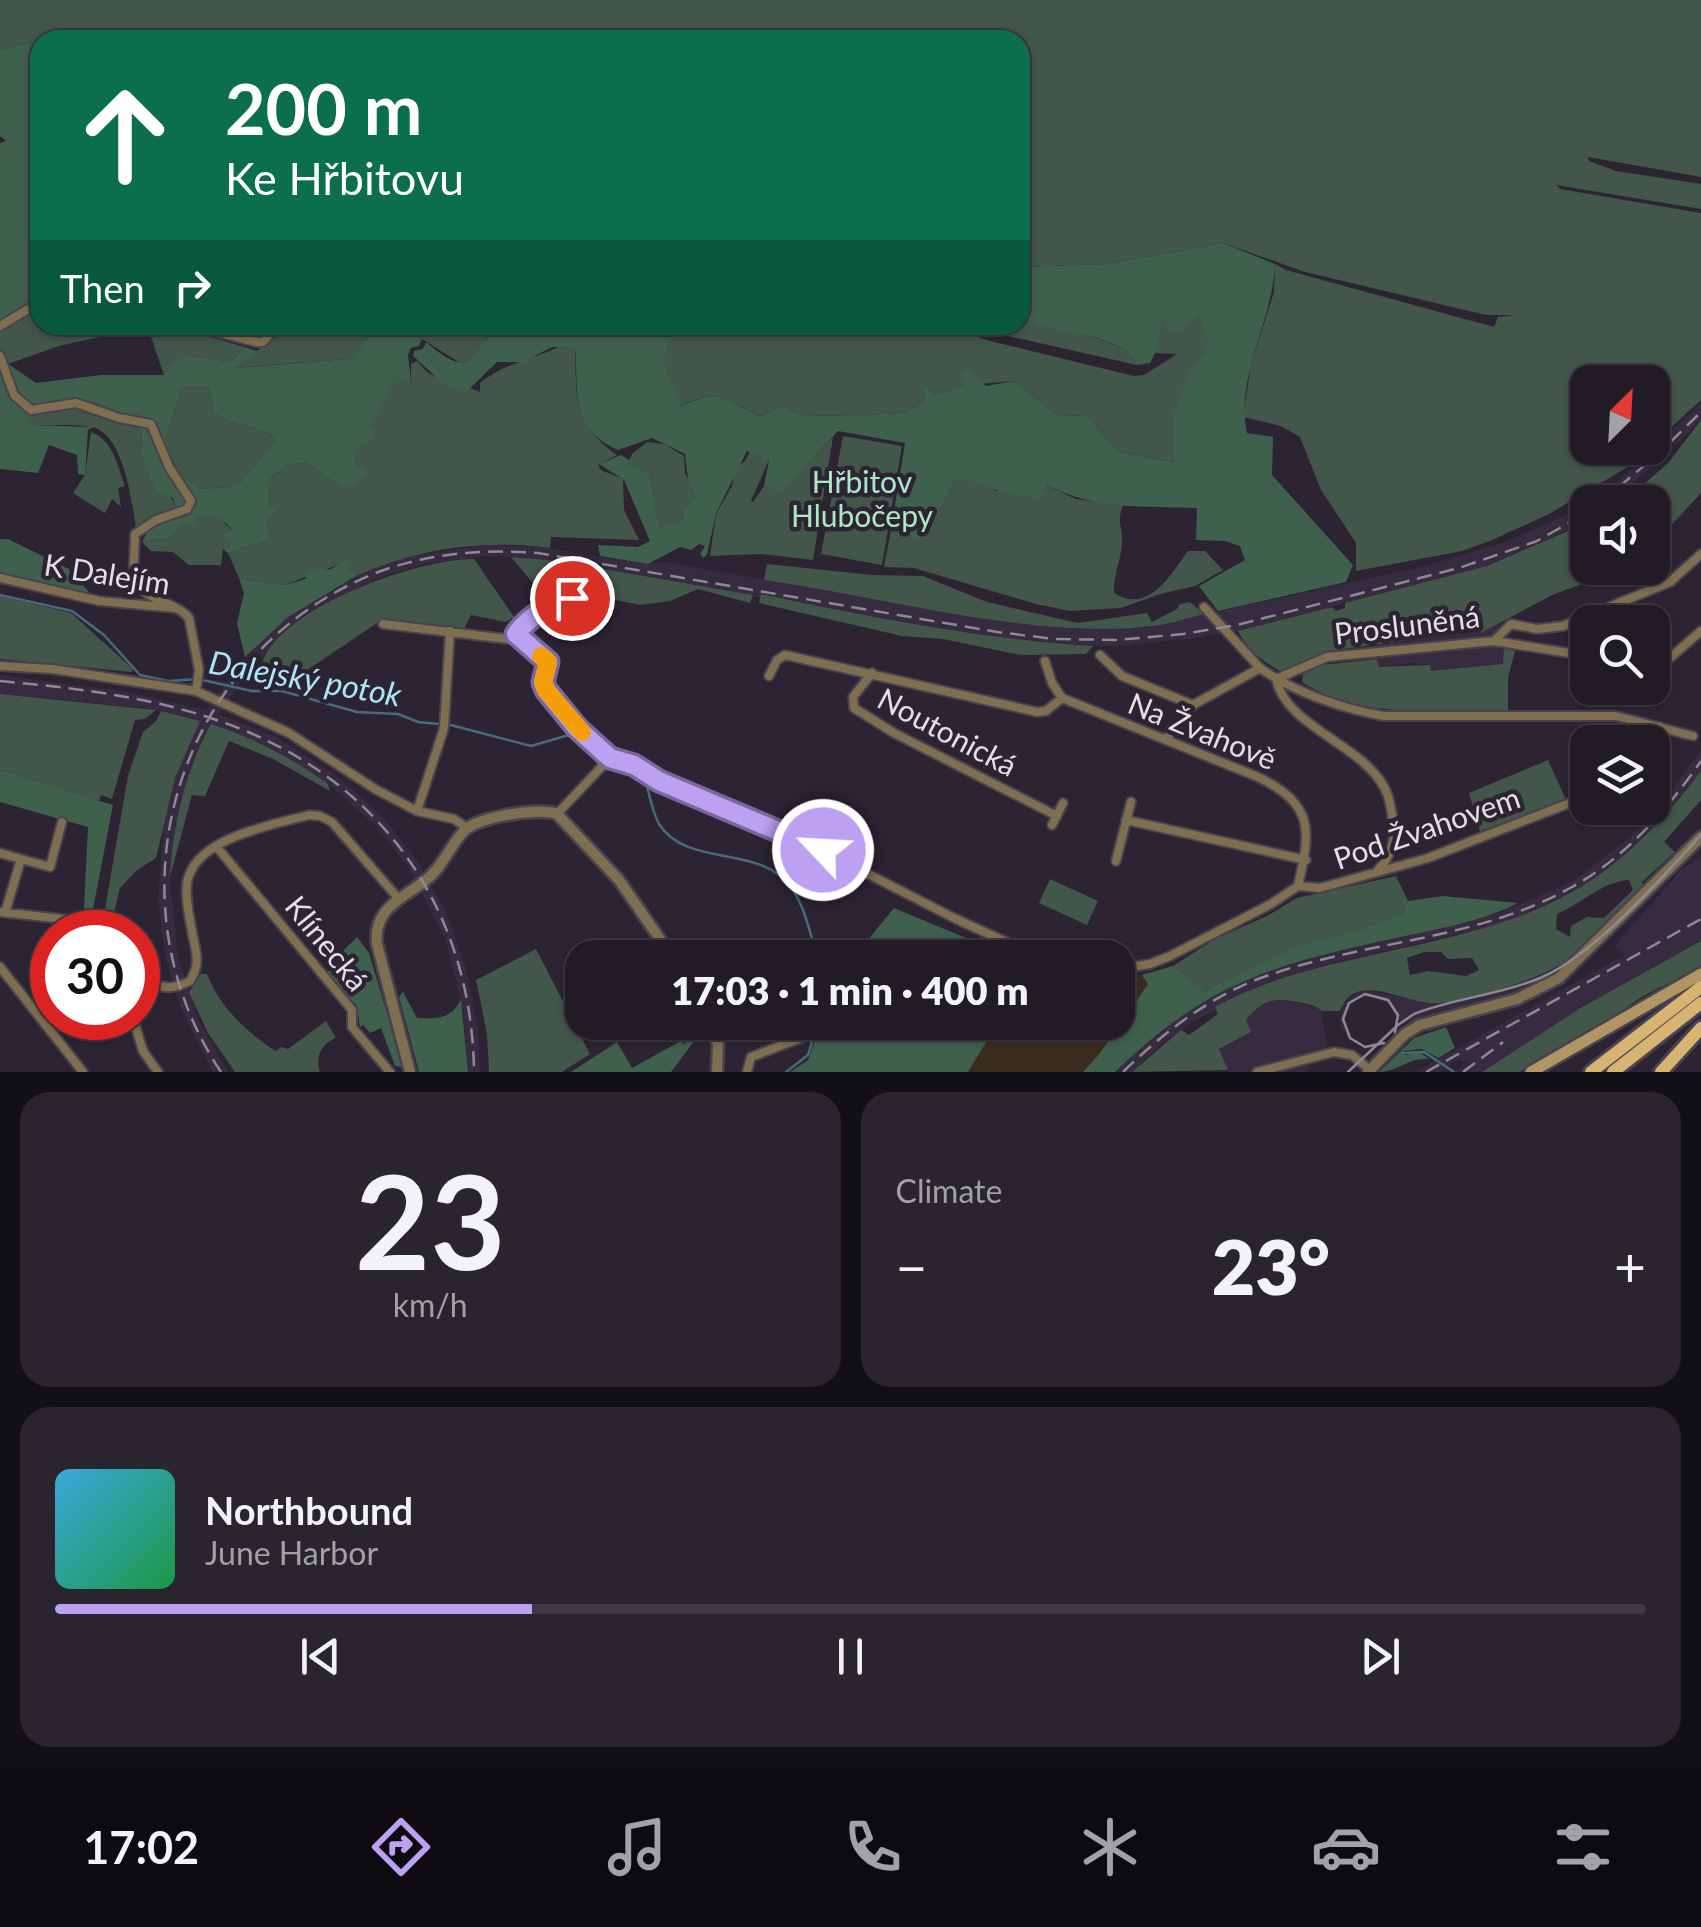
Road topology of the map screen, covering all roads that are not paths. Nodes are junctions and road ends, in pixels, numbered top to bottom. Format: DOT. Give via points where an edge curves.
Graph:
graph roads {
  1 [pos="30,308"];
  2 [pos="0,326"];
  3 [pos="228,335"];
  4 [pos="268,335"];
  5 [pos="0,356"];
  6 [pos="1701,554"];
  7 [pos="0,578"];
  8 [pos="140,589"];
  9 [pos="607,602"];
  10 [pos="131,604"];
  11 [pos="1204,607"];
  12 [pos="175,608"];
  13 [pos="384,624"];
  14 [pos="450,630"];
  15 [pos="1701,631"];
  16 [pos="516,634"];
  17 [pos="1494,640"];
  18 [pos="1570,653"];
  19 [pos="1100,655"];
  20 [pos="1670,657"];
  21 [pos="1045,661"];
  22 [pos="0,666"];
  23 [pos="1260,668"];
  24 [pos="872,673"];
  25 [pos="769,676"];
  26 [pos="1276,679"];
  27 [pos="197,687"];
  28 [pos="1062,698"];
  29 [pos="1193,704"];
  30 [pos="1655,725"];
  31 [pos="1670,729"];
  32 [pos="1693,736"];
  33 [pos="1166,739"];
  34 [pos="610,758"];
  35 [pos="1131,802"];
  36 [pos="1063,803"];
  37 [pos="1570,803"];
  38 [pos="416,811"];
  39 [pos="556,814"];
  40 [pos="1057,816"];
  41 [pos="1126,820"];
  42 [pos="62,822"];
  43 [pos="1052,825"];
  44 [pos="467,828"];
  45 [pos="1701,838"];
  46 [pos="216,846"];
  47 [pos="0,853"];
  48 [pos="20,859"];
  49 [pos="1306,860"];
  50 [pos="1116,861"];
  51 [pos="1375,874"];
  52 [pos="1298,886"];
  53 [pos="398,898"];
  54 [pos="2,913"];
  55 [pos="30,916"];
  56 [pos="661,940"];
  57 [pos="1001,940"];
  58 [pos="0,966"];
  59 [pos="1135,966"];
  60 [pos="1701,974"];
  61 [pos="160,986"];
  62 [pos="1701,986"];
  63 [pos="1701,1003"];
  64 [pos="1701,1028"];
  65 [pos="140,1040"];
  66 [pos="716,1040"];
  67 [pos="794,1040"];
  68 [pos="1369,1071"];
  69 [pos="83,1072"];
  70 [pos="158,1072"];
  71 [pos="390,1072"];
  72 [pos="410,1072"];
  73 [pos="717,1072"];
  74 [pos="747,1072"];
  75 [pos="1257,1072"];
  76 [pos="1531,1072"];
  77 [pos="1592,1072"];
  78 [pos="1613,1072"];
  79 [pos="1660,1072"];
  1 -- 2 [label="street"];
  3 -- 4 [label="street" via="256,342"];
  5 -- 8 [label="street" via="14,395 31,410 76,403 156,430 191,502 135,534"];
  6 -- 17 [label="street, Prosluněná" via="1670,582 1624,603 1563,626 1511,624"];
  7 -- 10 [label="street, K Dalejím"];
  8 -- 10 [label="street"];
  8 -- 12 [label="street"];
  9 -- 16 [label="street" via="581,596 557,602"];
  10 -- 12 [label="street, K Dalejím"];
  11 -- 23 [label="street"];
  12 -- 27 [label="street, K Dalejím" via="192,628"];
  13 -- 14 [label="street"];
  14 -- 16 [label="street" via="507,639"];
  14 -- 38 [label="street" via="444,724"];
  15 -- 20 [label="street"];
  16 -- 34 [label="street" via="548,662 546,690"];
  17 -- 18 [label="street"];
  17 -- 26 [label="street, Prosluněná" via="1327,657"];
  19 -- 29 [label="street" via="1122,676"];
  21 -- 28 [label="street"];
  22 -- 27 [label="street"];
  23 -- 26 [label="street"];
  23 -- 29 [label="street"];
  24 -- 25 [label="street" via="786,656"];
  24 -- 28 [label="street" via="1037,712"];
  24 -- 40 [label="street, Noutonická" via="853,698 854,708"];
  26 -- 30 [label="street" via="1384,716 1603,715"];
  26 -- 51 [label="street" via="1284,700 1384,785 1394,837"];
  27 -- 38 [label="street" via="289,733"];
  28 -- 33 [label="street, Na Žvahově"];
  29 -- 33 [label="street"];
  31 -- 32 [label="street"];
  33 -- 49 [label="street, Na Žvahově" via="1286,793 1306,825"];
  34 -- 39 [label="street"];
  34 -- 57 [label="street" via="823,850"];
  35 -- 41 [label="street"];
  36 -- 40 [label="street"];
  37 -- 51 [label="street, Pod Žvahovem"];
  38 -- 44 [label="street" via="454,818"];
  39 -- 44 [label="street" via="514,814"];
  39 -- 56 [label="street" via="619,880"];
  40 -- 43 [label="street"];
  41 -- 49 [label="street"];
  41 -- 50 [label="street"];
  42 -- 48 [label="street" via="50,867"];
  44 -- 53 [label="street" via="429,878"];
  45 -- 68 [label="street" via="1559,978 1517,999 1420,1024"];
  46 -- 53 [label="street" via="320,816"];
  46 -- 61 [label="street" via="194,863 187,882 198,960 194,976 172,989"];
  46 -- 71 [label="street, Klínecká" via="352,1010 352,1027"];
  47 -- 48 [label="street"];
  48 -- 54 [label="street"];
  49 -- 52 [label="street, Na Žvahově"];
  51 -- 52 [label="street, Pod Žvahovem" via="1320,888"];
  52 -- 59 [label="street, Pod Žvahovem" via="1170,956"];
  53 -- 72 [label="street" via="380,918 376,938"];
  54 -- 55 [label="street"];
  58 -- 69 [label="street"];
  60 -- 76 [label="main road"];
  62 -- 77 [label="main road"];
  63 -- 78 [label="main road"];
  64 -- 79 [label="main road"];
  65 -- 70 [label="street"];
  66 -- 73 [label="street"];
  67 -- 74 [label="street" via="760,1051"];
  68 -- 75 [label="street" via="1352,1055 1334,1052"];
}
